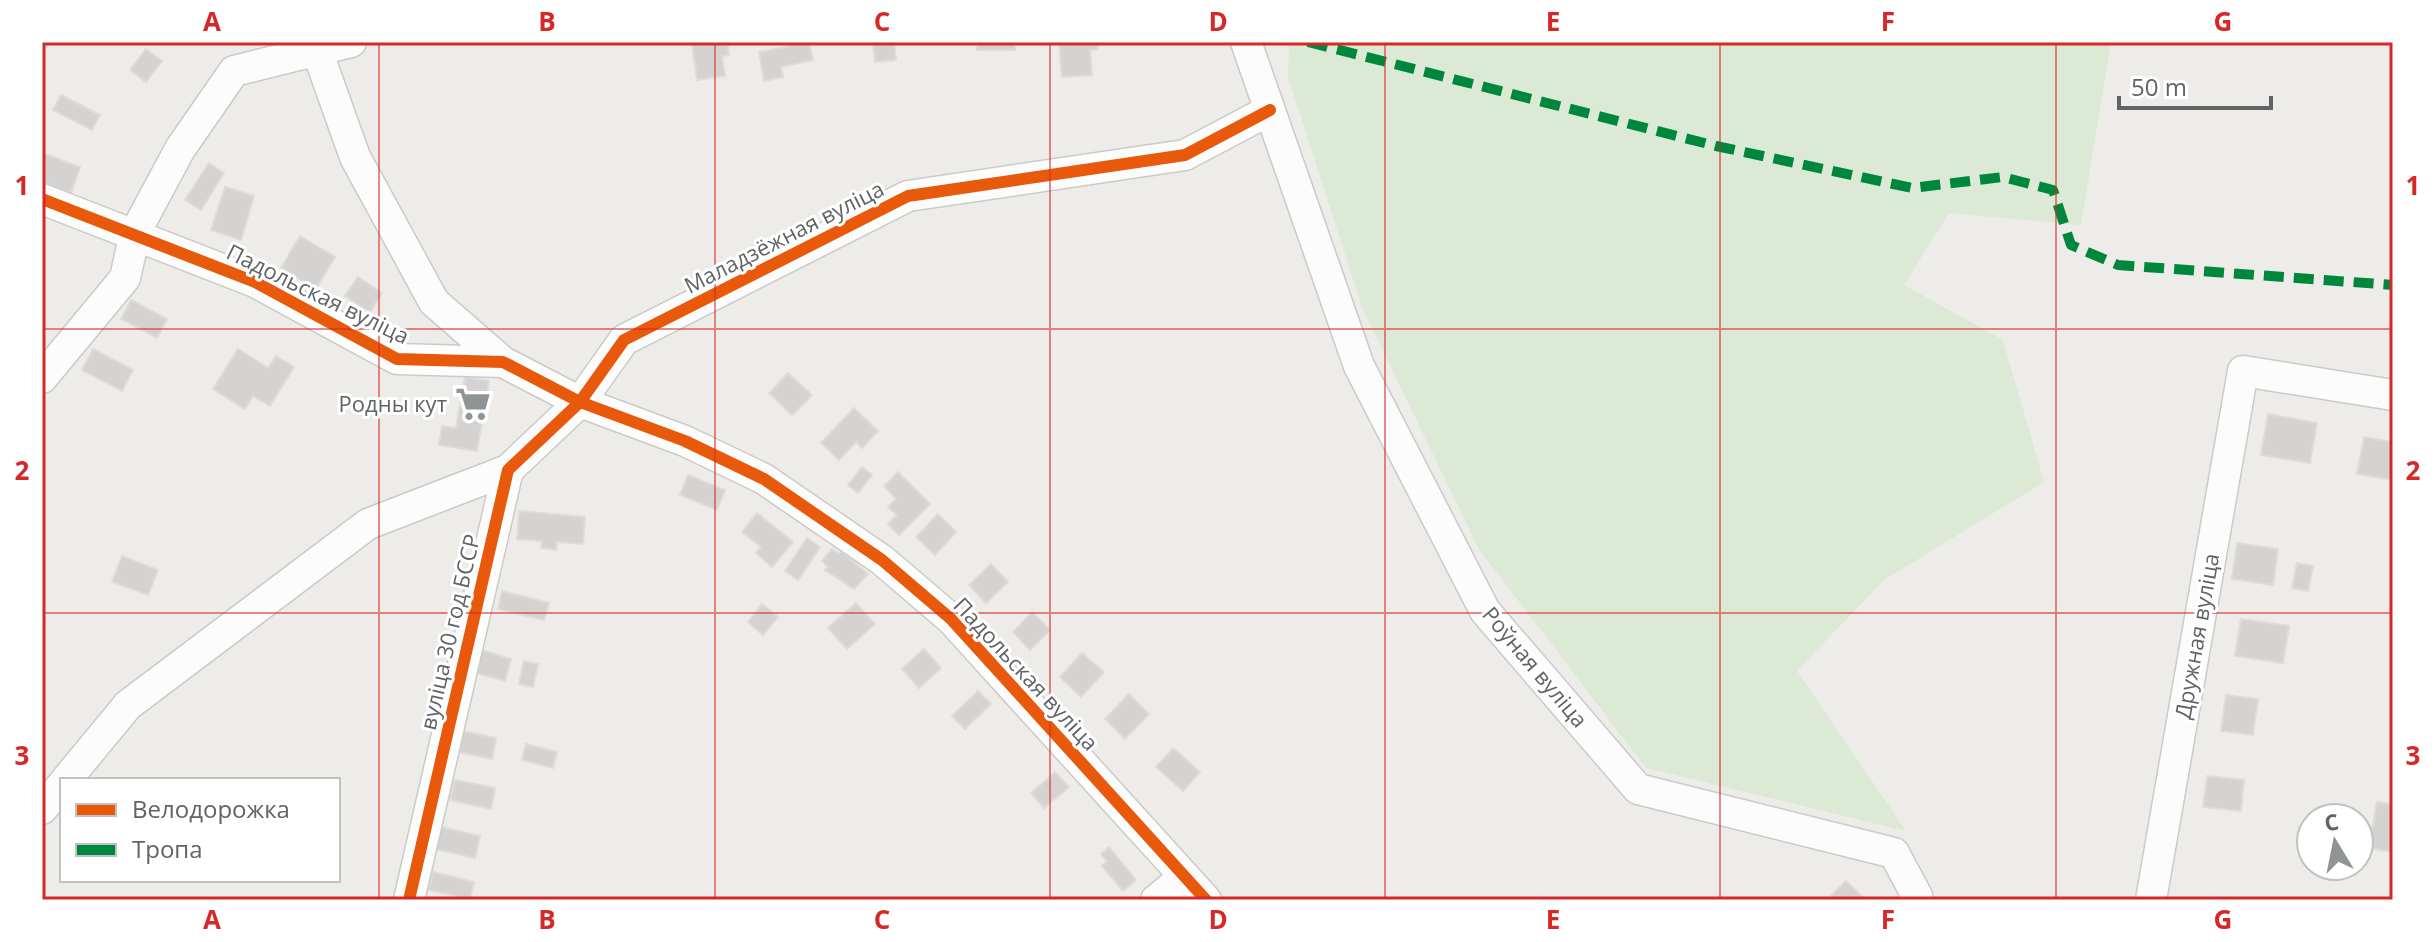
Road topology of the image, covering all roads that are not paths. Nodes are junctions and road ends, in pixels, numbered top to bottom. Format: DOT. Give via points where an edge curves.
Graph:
graph roads {
  1 [pos="351,42"];
  2 [pos="1246,42"];
  3 [pos="315,47"];
  4 [pos="1270,110"];
  5 [pos="42,199"];
  6 [pos="135,233"];
  7 [pos="503,362"];
  8 [pos="42,378"];
  9 [pos="2393,395"];
  10 [pos="580,402"];
  11 [pos="508,470"];
  12 [pos="67,778"];
  13 [pos="60,787"];
  14 [pos="42,809"];
  15 [pos="1184,877"];
  16 [pos="409,900"];
  17 [pos="1156,900"];
  18 [pos="1206,900"];
  19 [pos="1914,900"];
  20 [pos="2151,900"];
  1 -- 3 [label="street"];
  2 -- 4 [label="street"];
  3 -- 6 [label="street" via="234,71 180,149"];
  3 -- 7 [label="street" via="355,157 434,302"];
  4 -- 10 [label="street, Маладзёжная вуліца" via="1185,155 908,196 624,340"];
  4 -- 19 [label="street, Роўная вуліца" via="1359,366 1485,611 1638,789 1894,853 1917,896"];
  5 -- 6 [label="street, Падольская вуліца"];
  6 -- 7 [label="street, Падольская вуліца" via="255,282 397,359"];
  6 -- 8 [label="street" via="125,278"];
  7 -- 10 [label="street, Падольская вуліца"];
  9 -- 20 [label="street, Дружная вуліца" via="2243,371"];
  10 -- 11 [label="street"];
  10 -- 15 [label="street, Падольская вуліца" via="685,441 764,479 882,560 951,619"];
  11 -- 12 [label="street" via="368,524 128,705"];
  11 -- 16 [label="street, вуліца 30 год БССР"];
  13 -- 14 [label="street"];
  15 -- 17 [label="street"];
  15 -- 18 [label="street, Падольская вуліца"];
}
